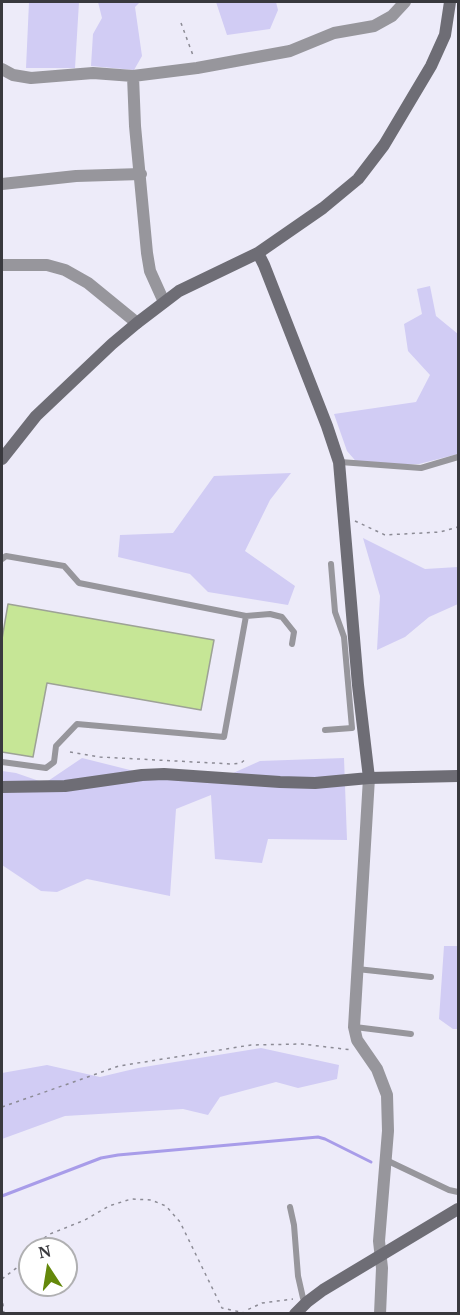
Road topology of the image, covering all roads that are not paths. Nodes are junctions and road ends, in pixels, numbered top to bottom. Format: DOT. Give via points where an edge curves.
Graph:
graph roads {
  1 [pos="405,2"];
  2 [pos="450,2"];
  3 [pos="2,69"];
  4 [pos="133,76"];
  5 [pos="141,174"];
  6 [pos="2,184"];
  7 [pos="258,253"];
  8 [pos="2,265"];
  9 [pos="164,302"];
  10 [pos="137,323"];
  11 [pos="459,457"];
  12 [pos="2,459"];
  13 [pos="339,462"];
  14 [pos="2,559"];
  15 [pos="331,564"];
  16 [pos="246,616"];
  17 [pos="292,645"];
  18 [pos="325,730"];
  19 [pos="2,762"];
  20 [pos="459,776"];
  21 [pos="369,778"];
  22 [pos="2,787"];
  23 [pos="357,969"];
  24 [pos="431,977"];
  25 [pos="354,1027"];
  26 [pos="411,1034"];
  27 [pos="386,1160"];
  28 [pos="459,1192"];
  29 [pos="290,1207"];
  30 [pos="459,1209"];
  31 [pos="380,1257"];
  32 [pos="305,1300"];
  33 [pos="295,1314"];
  34 [pos="380,1314"];
  1 -- 4 [label="street" via="392,16 374,26 334,33 290,51"];
  2 -- 7 [label="street" via="440,49 384,145 358,179"];
  3 -- 4 [label="street" via="23,78 93,73"];
  4 -- 5 [label="street"];
  5 -- 6 [label="street"];
  5 -- 9 [label="street" via="150,271"];
  7 -- 9 [label="street"];
  7 -- 13 [label="street"];
  8 -- 10 [label="street" via="47,265 65,270 88,283"];
  9 -- 10 [label="street"];
  10 -- 12 [label="street" via="36,416"];
  11 -- 13 [label="lane" via="421,468"];
  13 -- 21 [label="street"];
  14 -- 16 [label="lane" via="6,556 64,566 79,583"];
  15 -- 18 [label="lane" via="335,612 344,637 352,728"];
  16 -- 17 [label="lane" via="282,617 294,632"];
  16 -- 19 [label="lane" via="224,737 77,724 56,746 54,762 46,768"];
  20 -- 21 [label="street"];
  21 -- 22 [label="street" via="315,783 164,774 66,786"];
  21 -- 23 [label="street"];
  23 -- 24 [label="lane"];
  23 -- 25 [label="street"];
  25 -- 26 [label="lane"];
  25 -- 27 [label="street" via="387,1095"];
  27 -- 28 [label="lane"];
  27 -- 31 [label="street"];
  29 -- 32 [label="lane"];
  30 -- 31 [label="street"];
  31 -- 32 [label="street"];
  31 -- 34 [label="street"];
  32 -- 33 [label="street"];
}
